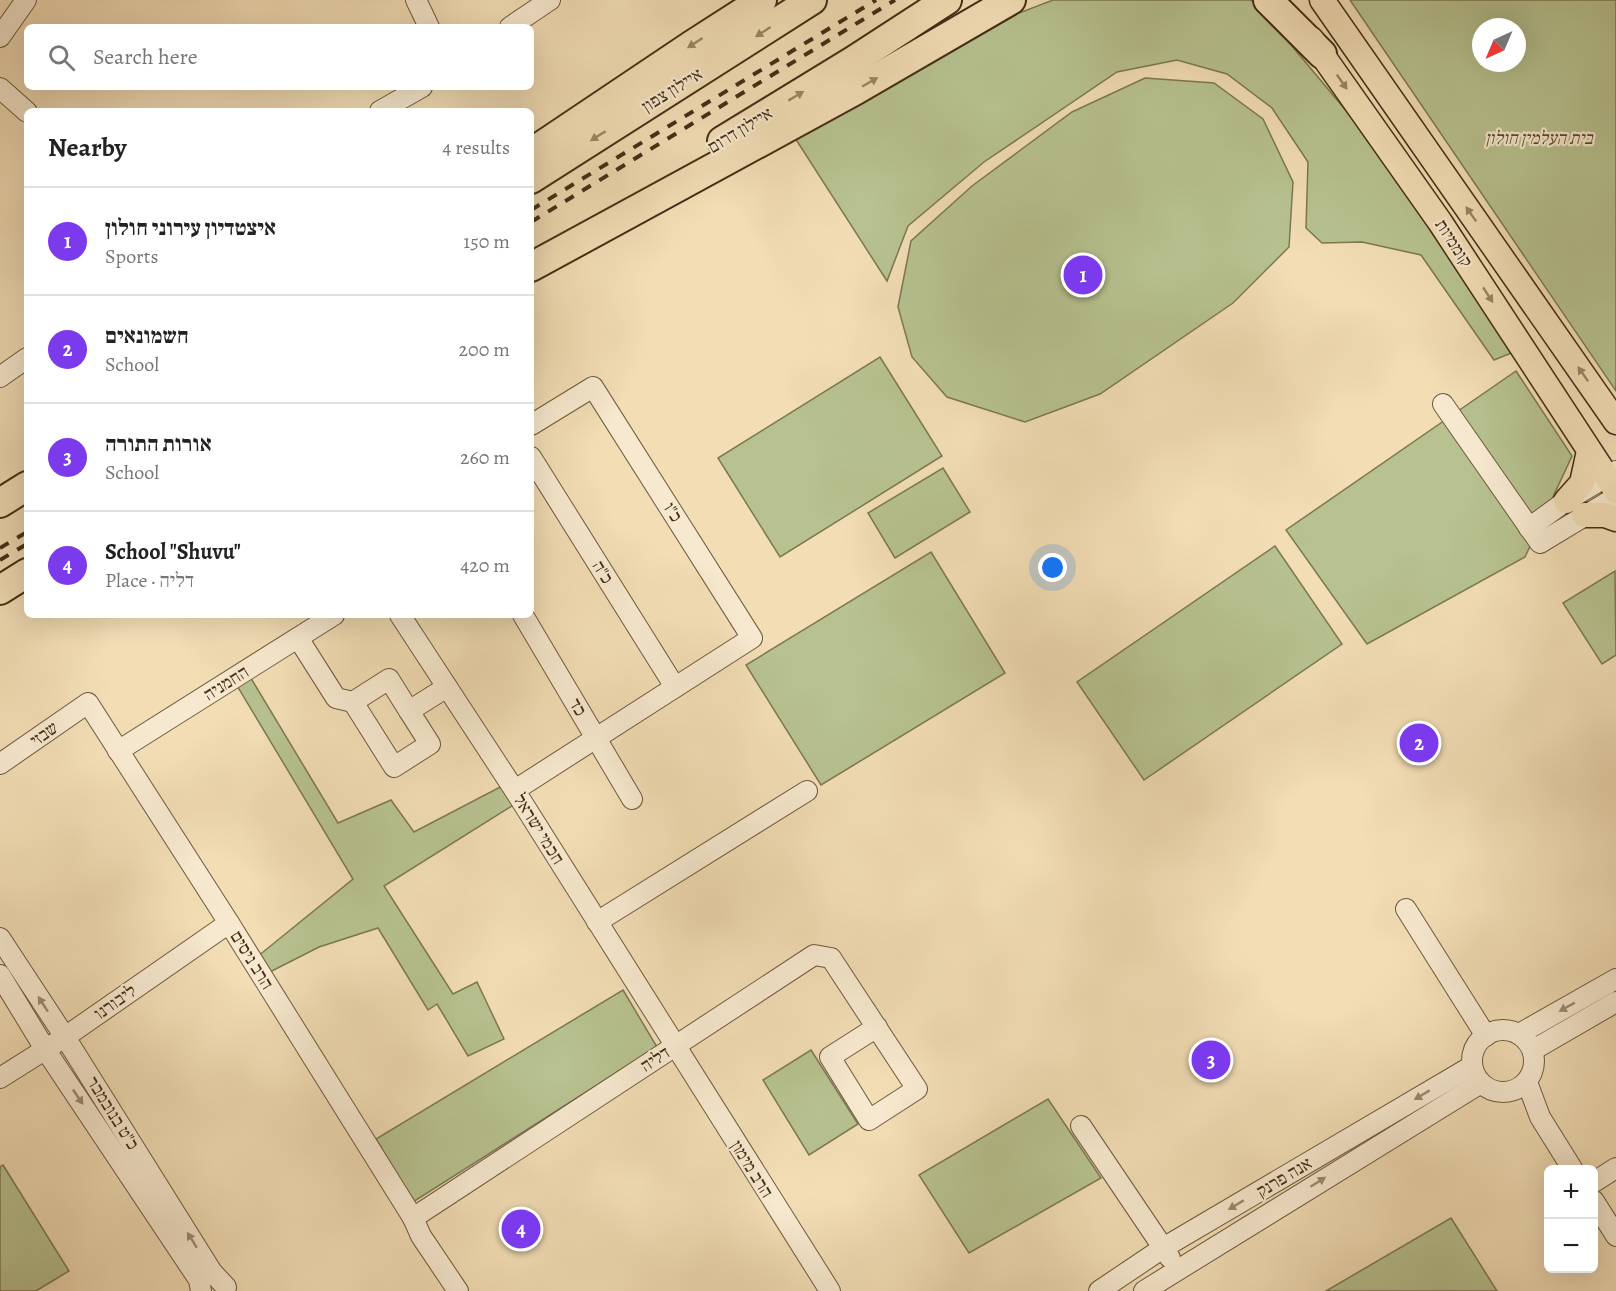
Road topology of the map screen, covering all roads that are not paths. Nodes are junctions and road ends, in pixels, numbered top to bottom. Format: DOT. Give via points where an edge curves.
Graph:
graph roads {
  1 [pos="416,0"];
  2 [pos="550,0"];
  3 [pos="762,0"];
  4 [pos="812,0"];
  5 [pos="947,0"];
  6 [pos="1011,0"];
  7 [pos="1268,0"];
  8 [pos="1284,0"];
  9 [pos="1322,0"];
  10 [pos="23,5"];
  11 [pos="428,24"];
  12 [pos="514,24"];
  13 [pos="0,37"];
  14 [pos="0,44"];
  15 [pos="1322,54"];
  16 [pos="0,88"];
  17 [pos="417,90"];
  18 [pos="385,108"];
  19 [pos="24,109"];
  20 [pos="534,151"];
  21 [pos="534,177"];
  22 [pos="534,256"];
  23 [pos="534,265"];
  24 [pos="24,360"];
  25 [pos="0,377"];
  26 [pos="1443,404"];
  27 [pos="1616,422"];
  28 [pos="534,423"];
  29 [pos="1589,451"];
  30 [pos="534,462"];
  31 [pos="1613,484"];
  32 [pos="24,488"];
  33 [pos="0,503"];
  34 [pos="1575,508"];
  35 [pos="1616,519"];
  36 [pos="24,575"];
  37 [pos="0,590"];
  38 [pos="329,618"];
  39 [pos="402,618"];
  40 [pos="525,618"];
  41 [pos="298,638"];
  42 [pos="447,687"];
  43 [pos="675,687"];
  44 [pos="353,702"];
  45 [pos="88,703"];
  46 [pos="409,711"];
  47 [pos="596,737"];
  48 [pos="118,751"];
  49 [pos="0,764"];
  50 [pos="515,790"];
  51 [pos="807,791"];
  52 [pos="633,799"];
  53 [pos="1406,909"];
  54 [pos="597,922"];
  55 [pos="229,923"];
  56 [pos="0,938"];
  57 [pos="0,975"];
  58 [pos="1616,979"];
  59 [pos="1616,1002"];
  60 [pos="877,1028"];
  61 [pos="1519,1034"];
  62 [pos="65,1036"];
  63 [pos="1486,1036"];
  64 [pos="674,1046"];
  65 [pos="45,1049"];
  66 [pos="1533,1050"];
  67 [pos="1477,1074"];
  68 [pos="0,1078"];
  69 [pos="1519,1087"];
  70 [pos="1081,1126"];
  71 [pos="1571,1165"];
  72 [pos="1616,1168"];
  73 [pos="1598,1179"];
  74 [pos="1598,1209"];
  75 [pos="412,1218"];
  76 [pos="1616,1236"];
  77 [pos="1163,1248"];
  78 [pos="1177,1269"];
  79 [pos="224,1290"];
  80 [pos="201,1291"];
  81 [pos="458,1291"];
  82 [pos="830,1291"];
  83 [pos="1099,1291"];
  84 [pos="1144,1291"];
  1 -- 11 [label="street"];
  2 -- 12 [label="street"];
  3 -- 20 [label="highway, one-way"];
  4 -- 21 [label="highway, איילון צפון, one-way"];
  22 -- 5 [label="highway, איילון דרום, one-way" via="853,62"];
  23 -- 6 [label="highway, one-way" via="856,90"];
  7 -- 15 [label="highway"];
  8 -- 15 [label="main road, קוממיות"];
  27 -- 9 [label="main road, קוממיות, one-way"];
  10 -- 13 [label="street"];
  10 -- 14 [label="street"];
  15 -- 29 [label="main road, קוממיות, one-way" via="1440,222"];
  16 -- 19 [label="street"];
  17 -- 18 [label="street"];
  24 -- 25 [label="street"];
  26 -- 34 [label="street" via="1534,536"];
  28 -- 43 [label="street, כ\"ו" via="593,387 752,638"];
  29 -- 31 [label="main road, קוממיות"];
  29 -- 34 [label="main road"];
  30 -- 43 [label="street, כ\"ה"];
  31 -- 34 [label="street"];
  32 -- 33 [label="highway"];
  34 -- 35 [label="main road"];
  36 -- 37 [label="highway"];
  38 -- 41 [label="street, החמניה"];
  39 -- 42 [label="street, חכמי ישראל"];
  40 -- 47 [label="street, כד"];
  41 -- 44 [label="street" via="336,698"];
  41 -- 48 [label="street, החמניה"];
  42 -- 46 [label="street"];
  42 -- 50 [label="street, חכמי ישראל"];
  43 -- 47 [label="street"];
  44 -- 46 [label="street" via="389,679"];
  44 -- 46 [label="street" via="394,767 430,744"];
  45 -- 48 [label="street, הרב ניסים"];
  45 -- 49 [label="street, שבזי"];
  47 -- 50 [label="street"];
  47 -- 52 [label="street, כד"];
  48 -- 55 [label="street, הרב ניסים"];
  50 -- 54 [label="street, חכמי ישראל"];
  51 -- 54 [label="street"];
  53 -- 63 [label="street"];
  54 -- 64 [label="street, חכמי ישראל"];
  55 -- 62 [label="street, ליבורנו"];
  55 -- 75 [label="street, הרב ניסים"];
  62 -- 56 [label="street, כ\"ט בנובמבר, one-way"];
  57 -- 65 [label="street, כ\"ט בנובמבר"];
  58 -- 61 [label="street, one-way"];
  59 -- 66 [label="street"];
  60 -- 60 [label="street, דליה" via="830,1057 869,1120 917,1089"];
  60 -- 64 [label="street, דליה" via="831,958 814,955"];
  61 -- 63 [label="street" via="1498,1030"];
  61 -- 66 [label="street"];
  62 -- 65 [label="street, ליבורנו"];
  79 -- 62 [label="street, כ\"ט בנובמבר, one-way"];
  63 -- 67 [label="street" via="1473,1055"];
  64 -- 75 [label="street, דליה"];
  64 -- 82 [label="street, הרב מימון"];
  65 -- 68 [label="street, ליבורנו"];
  65 -- 80 [label="street, כ\"ט בנובמבר, one-way" via="199,1280"];
  66 -- 69 [label="street" via="1533,1073"];
  67 -- 69 [label="street" via="1489,1089 1500,1092"];
  67 -- 77 [label="street, אנה פרנק, one-way"];
  78 -- 67 [label="street, אנה פרנק, one-way"];
  69 -- 71 [label="street"];
  70 -- 77 [label="street"];
  72 -- 73 [label="street"];
  74 -- 76 [label="street"];
  75 -- 81 [label="street, הרב ניסים"];
  77 -- 78 [label="street"];
  77 -- 83 [label="street, אנה פרנק"];
  78 -- 84 [label="street, אנה פרנק"];
}
